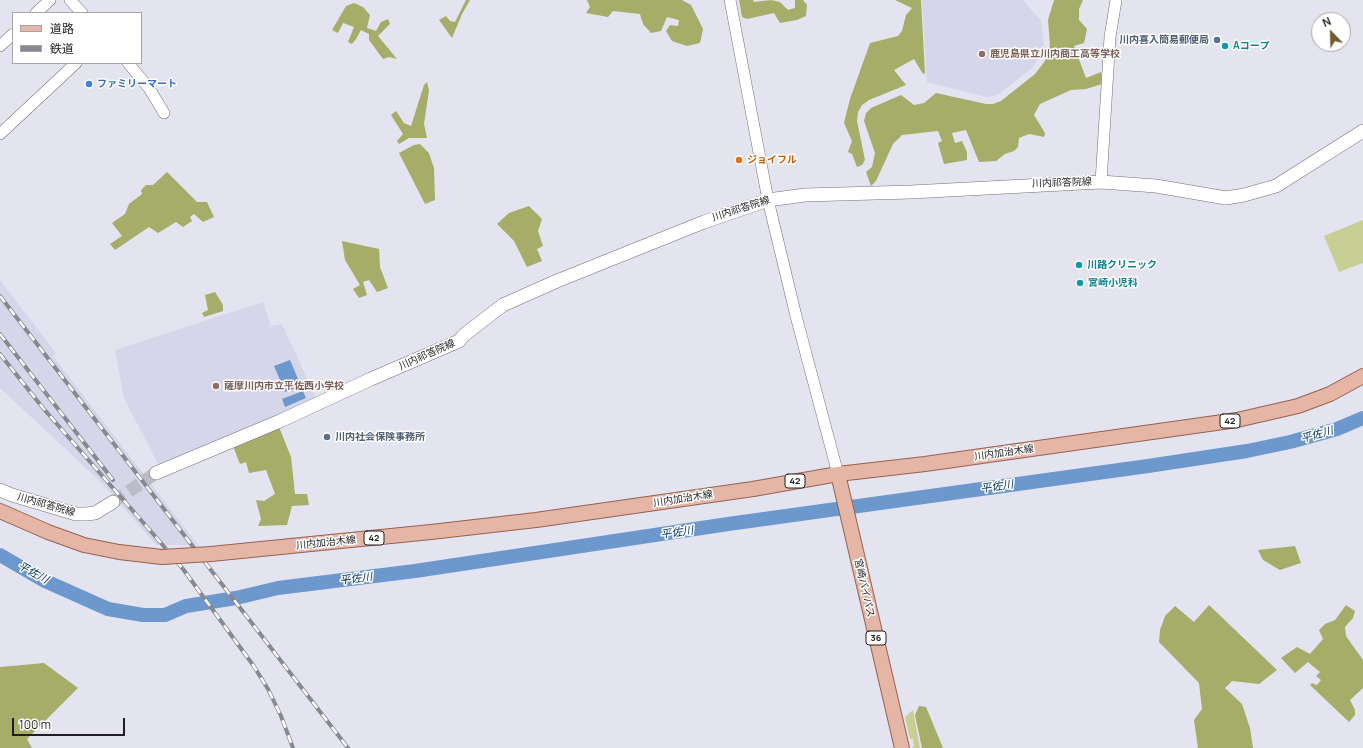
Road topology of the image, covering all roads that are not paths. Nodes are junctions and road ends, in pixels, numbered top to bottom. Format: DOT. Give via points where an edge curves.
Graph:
graph roads {
  1 [pos="50,0"];
  2 [pos="70,0"];
  3 [pos="730,0"];
  4 [pos="1116,0"];
  5 [pos="37,12"];
  6 [pos="81,12"];
  7 [pos="12,35"];
  8 [pos="0,46"];
  9 [pos="75,64"];
  10 [pos="129,64"];
  11 [pos="164,113"];
  12 [pos="1363,131"];
  13 [pos="0,134"];
  14 [pos="1101,182"];
  15 [pos="768,200"];
  16 [pos="1363,376"];
  17 [pos="156,472"];
  18 [pos="839,480"];
  19 [pos="0,490"];
  20 [pos="113,502"];
  21 [pos="0,511"];
  22 [pos="902,748"];
  1 -- 5 [label="street"];
  2 -- 6 [label="street"];
  3 -- 15 [label="street"];
  4 -- 14 [label="street" via="1110,37"];
  7 -- 8 [label="street"];
  9 -- 13 [label="street"];
  10 -- 11 [label="street" via="149,88"];
  12 -- 14 [label="main road, 川内祁答院線" via="1276,186 1244,195 1226,198 1156,186"];
  14 -- 15 [label="main road, 川内祁答院線" via="805,195"];
  15 -- 17 [label="main road, 川内祁答院線" via="704,222 503,305 464,335 459,342 280,421"];
  15 -- 18 [label="street"];
  16 -- 18 [label="main road, 川内加治木線 / 42" via="1310,402 1252,418 972,458"];
  18 -- 21 [label="main road, 川内加治木線 / 42, bridge" via="431,532 162,557 119,552 84,544"];
  18 -- 22 [label="main road, 宮崎バイパス / 36"];
  19 -- 20 [label="main road, 川内祁答院線" via="12,496 76,514 95,513"];
}
